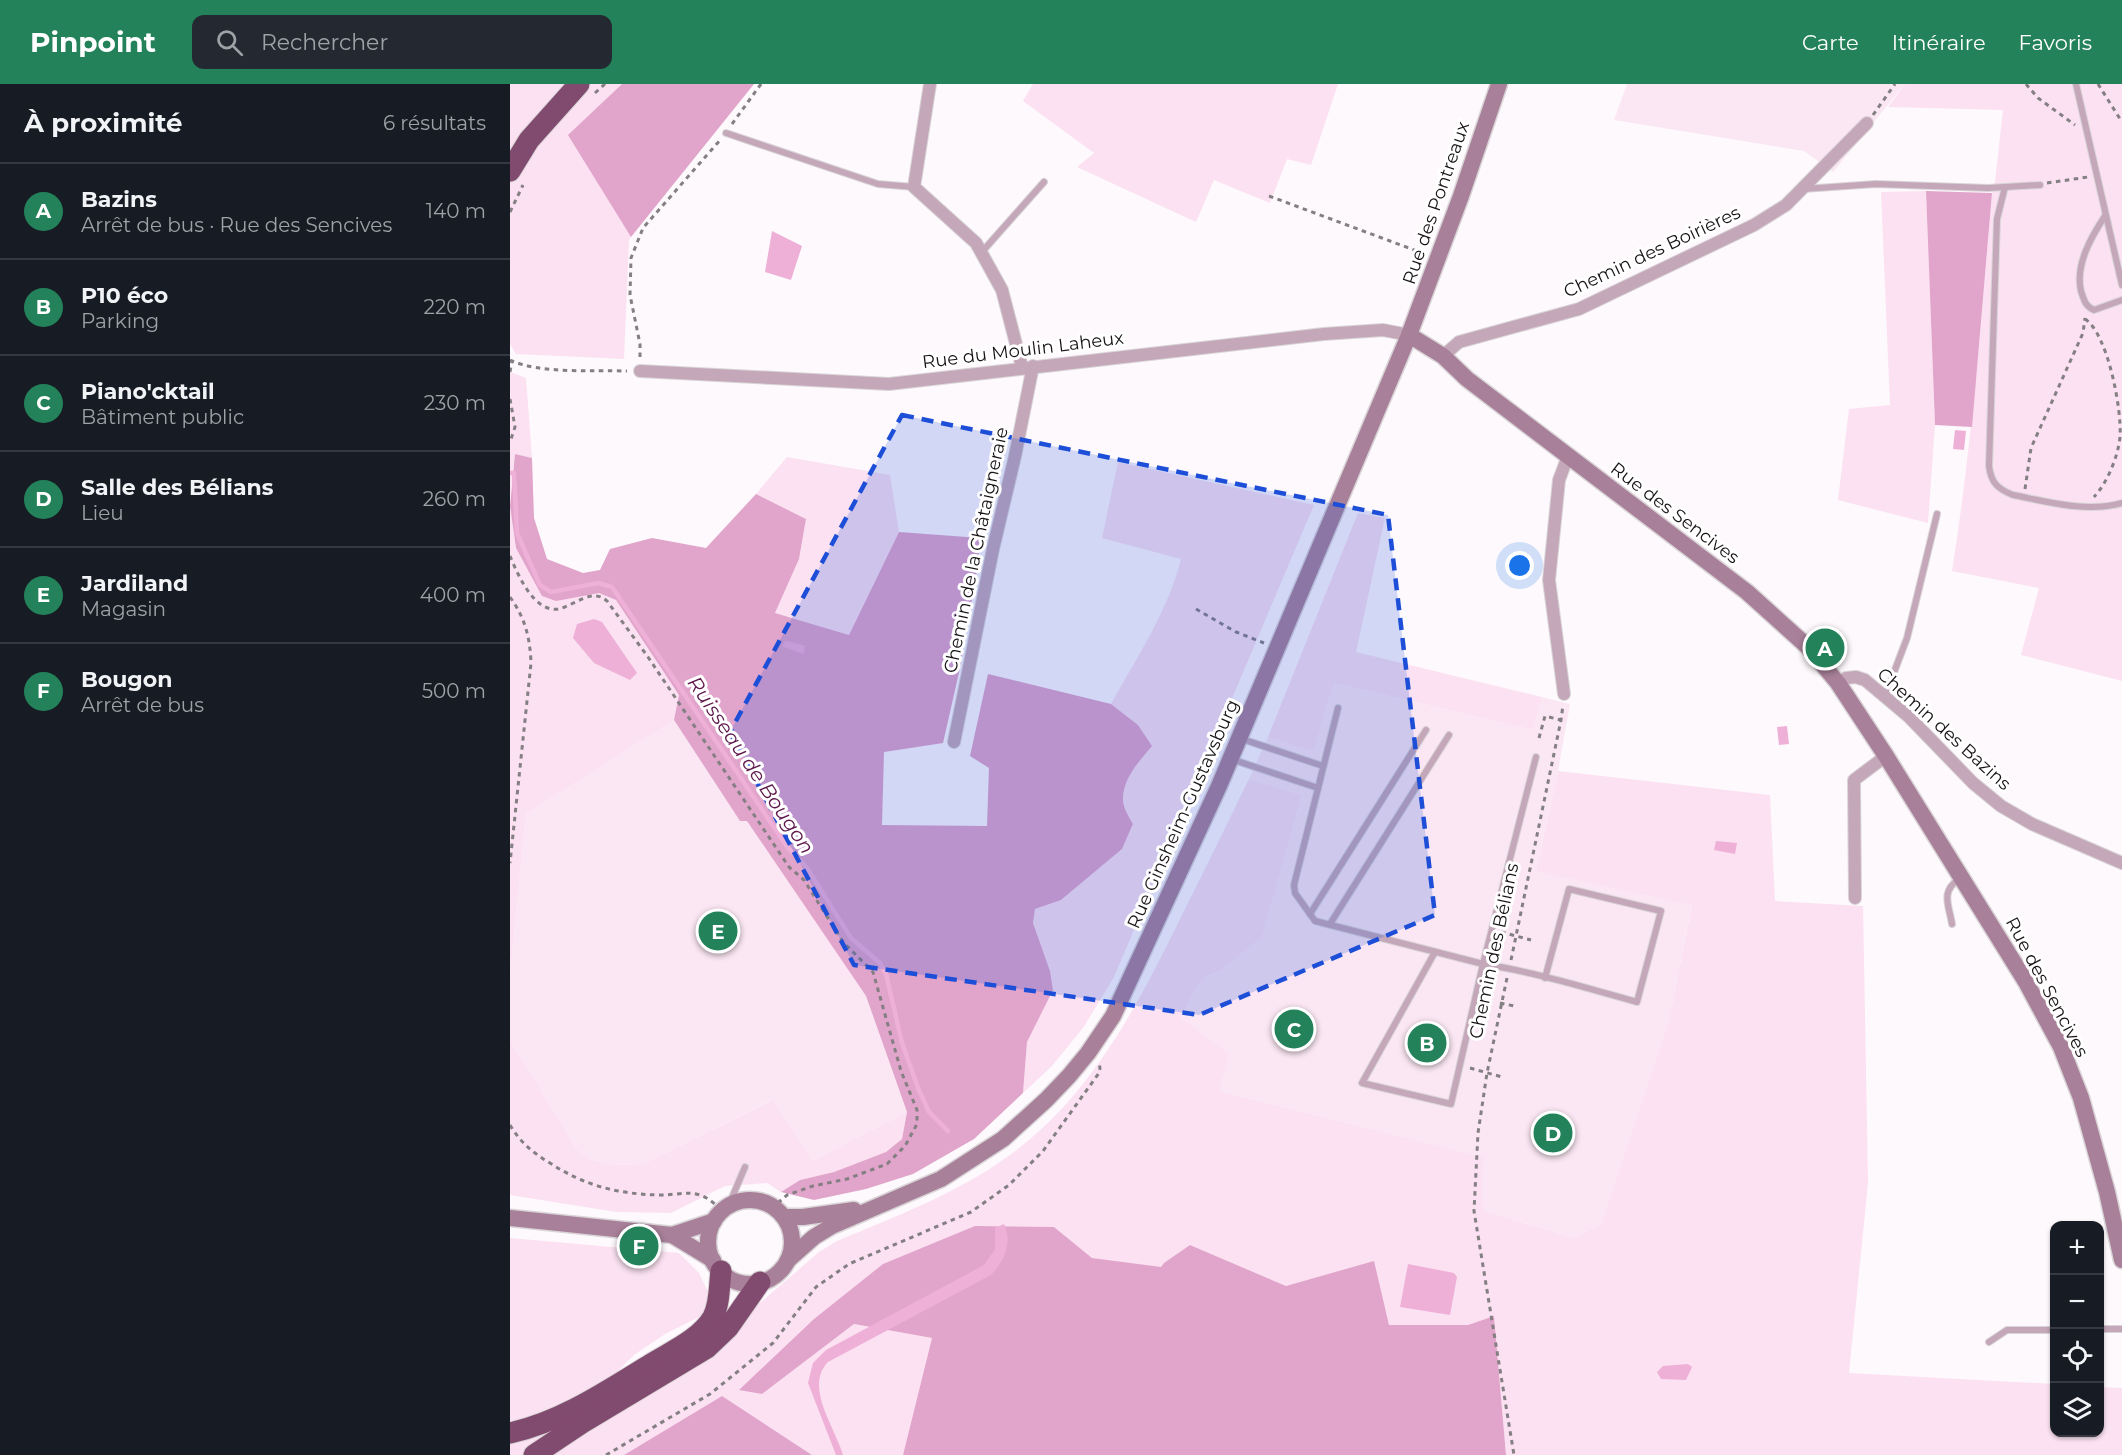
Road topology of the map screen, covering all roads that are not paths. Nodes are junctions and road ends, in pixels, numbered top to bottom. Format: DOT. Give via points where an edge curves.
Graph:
graph roads {
  1 [pos="930,84"];
  2 [pos="1498,84"];
  3 [pos="2076,84"];
  4 [pos="585,90"];
  5 [pos="1867,123"];
  6 [pos="726,133"];
  7 [pos="518,174"];
  8 [pos="1044,182"];
  9 [pos="2040,185"];
  10 [pos="914,187"];
  11 [pos="2005,187"];
  12 [pos="1803,189"];
  13 [pos="2105,216"];
  14 [pos="981,253"];
  15 [pos="2122,285"];
  16 [pos="2122,300"];
  17 [pos="1409,335"];
  18 [pos="1443,356"];
  19 [pos="1027,367"];
  20 [pos="640,371"];
  21 [pos="1568,456"];
  22 [pos="2122,503"];
  23 [pos="1937,514"];
  24 [pos="1838,683"];
  25 [pos="1564,694"];
  26 [pos="1885,697"];
  27 [pos="1338,708"];
  28 [pos="1426,730"];
  29 [pos="1449,735"];
  30 [pos="1239,738"];
  31 [pos="954,742"];
  32 [pos="1886,756"];
  33 [pos="1536,757"];
  34 [pos="1230,759"];
  35 [pos="1323,766"];
  36 [pos="1318,788"];
  37 [pos="2122,863"];
  38 [pos="1962,878"];
  39 [pos="1855,898"];
  40 [pos="1310,914"];
  41 [pos="1330,924"];
  42 [pos="1952,924"];
  43 [pos="1435,952"];
  44 [pos="1483,964"];
  45 [pos="1545,978"];
  46 [pos="745,1167"];
  47 [pos="870,1208"];
  48 [pos="778,1212"];
  49 [pos="722,1213"];
  50 [pos="510,1218"];
  51 [pos="672,1235"];
  52 [pos="788,1260"];
  53 [pos="2122,1260"];
  54 [pos="717,1266"];
  55 [pos="760,1282"];
  56 [pos="2104,1329"];
  57 [pos="2122,1329"];
  58 [pos="2050,1330"];
  59 [pos="1989,1342"];
  60 [pos="510,1433"];
  61 [pos="534,1455"];
  1 -- 10 [label="street"];
  2 -- 17 [label="street, Rue des Pontreaux"];
  3 -- 13 [label="lane"];
  4 -- 7 [label="highway" via="529,140"];
  5 -- 12 [label="street, Chemin des Boirières"];
  6 -- 10 [label="lane" via="878,184"];
  8 -- 14 [label="lane"];
  9 -- 11 [label="lane"];
  10 -- 14 [label="street" via="976,243"];
  11 -- 12 [label="lane" via="1876,184"];
  11 -- 22 [label="lane" via="1997,219 1989,466 1995,485 2001,491 2024,497 2085,507"];
  12 -- 18 [label="street, Chemin des Boirières" via="1754,225 1579,309 1460,342"];
  13 -- 15 [label="lane"];
  13 -- 16 [label="lane" via="2084,255 2078,279 2086,305 2094,310"];
  14 -- 19 [label="street" via="1002,290"];
  17 -- 18 [label="street, Rue des Sencives"];
  17 -- 19 [label="street, Rue du Moulin Laheux" via="1383,330 1324,334"];
  17 -- 30 [label="street, Rue Ginsheim-Gustavsburg"];
  18 -- 21 [label="street, Rue des Sencives"];
  19 -- 20 [label="street, Rue du Moulin Laheux" via="890,384"];
  19 -- 31 [label="street, Chemin de la Châtaigneraie" via="1015,456"];
  21 -- 24 [label="street, Rue des Sencives" via="1747,592 1808,647"];
  21 -- 25 [label="street" via="1559,480 1549,580"];
  23 -- 26 [label="lane" via="1907,638"];
  24 -- 26 [label="street, Chemin des Bazins" via="1856,677"];
  24 -- 32 [label="street, Rue des Sencives"];
  26 -- 37 [label="street, Chemin des Bazins" via="2001,806 2032,824"];
  27 -- 35 [label="lane"];
  28 -- 40 [label="lane"];
  29 -- 41 [label="lane"];
  30 -- 34 [label="street, Rue Ginsheim-Gustavsburg"];
  30 -- 35 [label="lane"];
  32 -- 38 [label="street, Rue des Sencives"];
  32 -- 39 [label="street" via="1854,780"];
  33 -- 44 [label="lane"];
  34 -- 36 [label="lane"];
  34 -- 47 [label="street, Rue Ginsheim-Gustavsburg" via="1119,1005 1088,1053 1046,1100 1003,1139 941,1179"];
  35 -- 36 [label="lane"];
  36 -- 40 [label="lane" via="1294,885"];
  38 -- 42 [label="lane" via="1948,890"];
  38 -- 53 [label="street, Rue des Sencives" via="2026,982 2064,1055 2090,1126"];
  40 -- 41 [label="lane" via="1315,921"];
  41 -- 43 [label="lane"];
  43 -- 44 [label="lane"];
  43 -- 44 [label="lane" via="1362,1083 1451,1104"];
  44 -- 45 [label="lane"];
  45 -- 45 [label="lane" via="1637,1002 1661,911 1569,889"];
  46 -- 49 [label="lane"];
  47 -- 48 [label="street, Rue Ginsheim-Gustavsburg" via="803,1217"];
  47 -- 52 [label="street, Rue Ginsheim-Gustavsburg" via="831,1226"];
  48 -- 49 [label="street" via="751,1200 737,1202"];
  48 -- 52 [label="street" via="790,1230"];
  49 -- 51 [label="street"];
  49 -- 54 [label="street" via="709,1240"];
  50 -- 51 [label="street"];
  51 -- 54 [label="street"];
  52 -- 55 [label="street" via="778,1273"];
  54 -- 55 [label="street" via="738,1281"];
  54 -- 60 [label="highway" via="715,1311 703,1329 593,1400 546,1422"];
  55 -- 61 [label="highway" via="728,1328 707,1348"];
  56 -- 57 [label="lane"];
  58 -- 59 [label="lane" via="2007,1330"];
}
